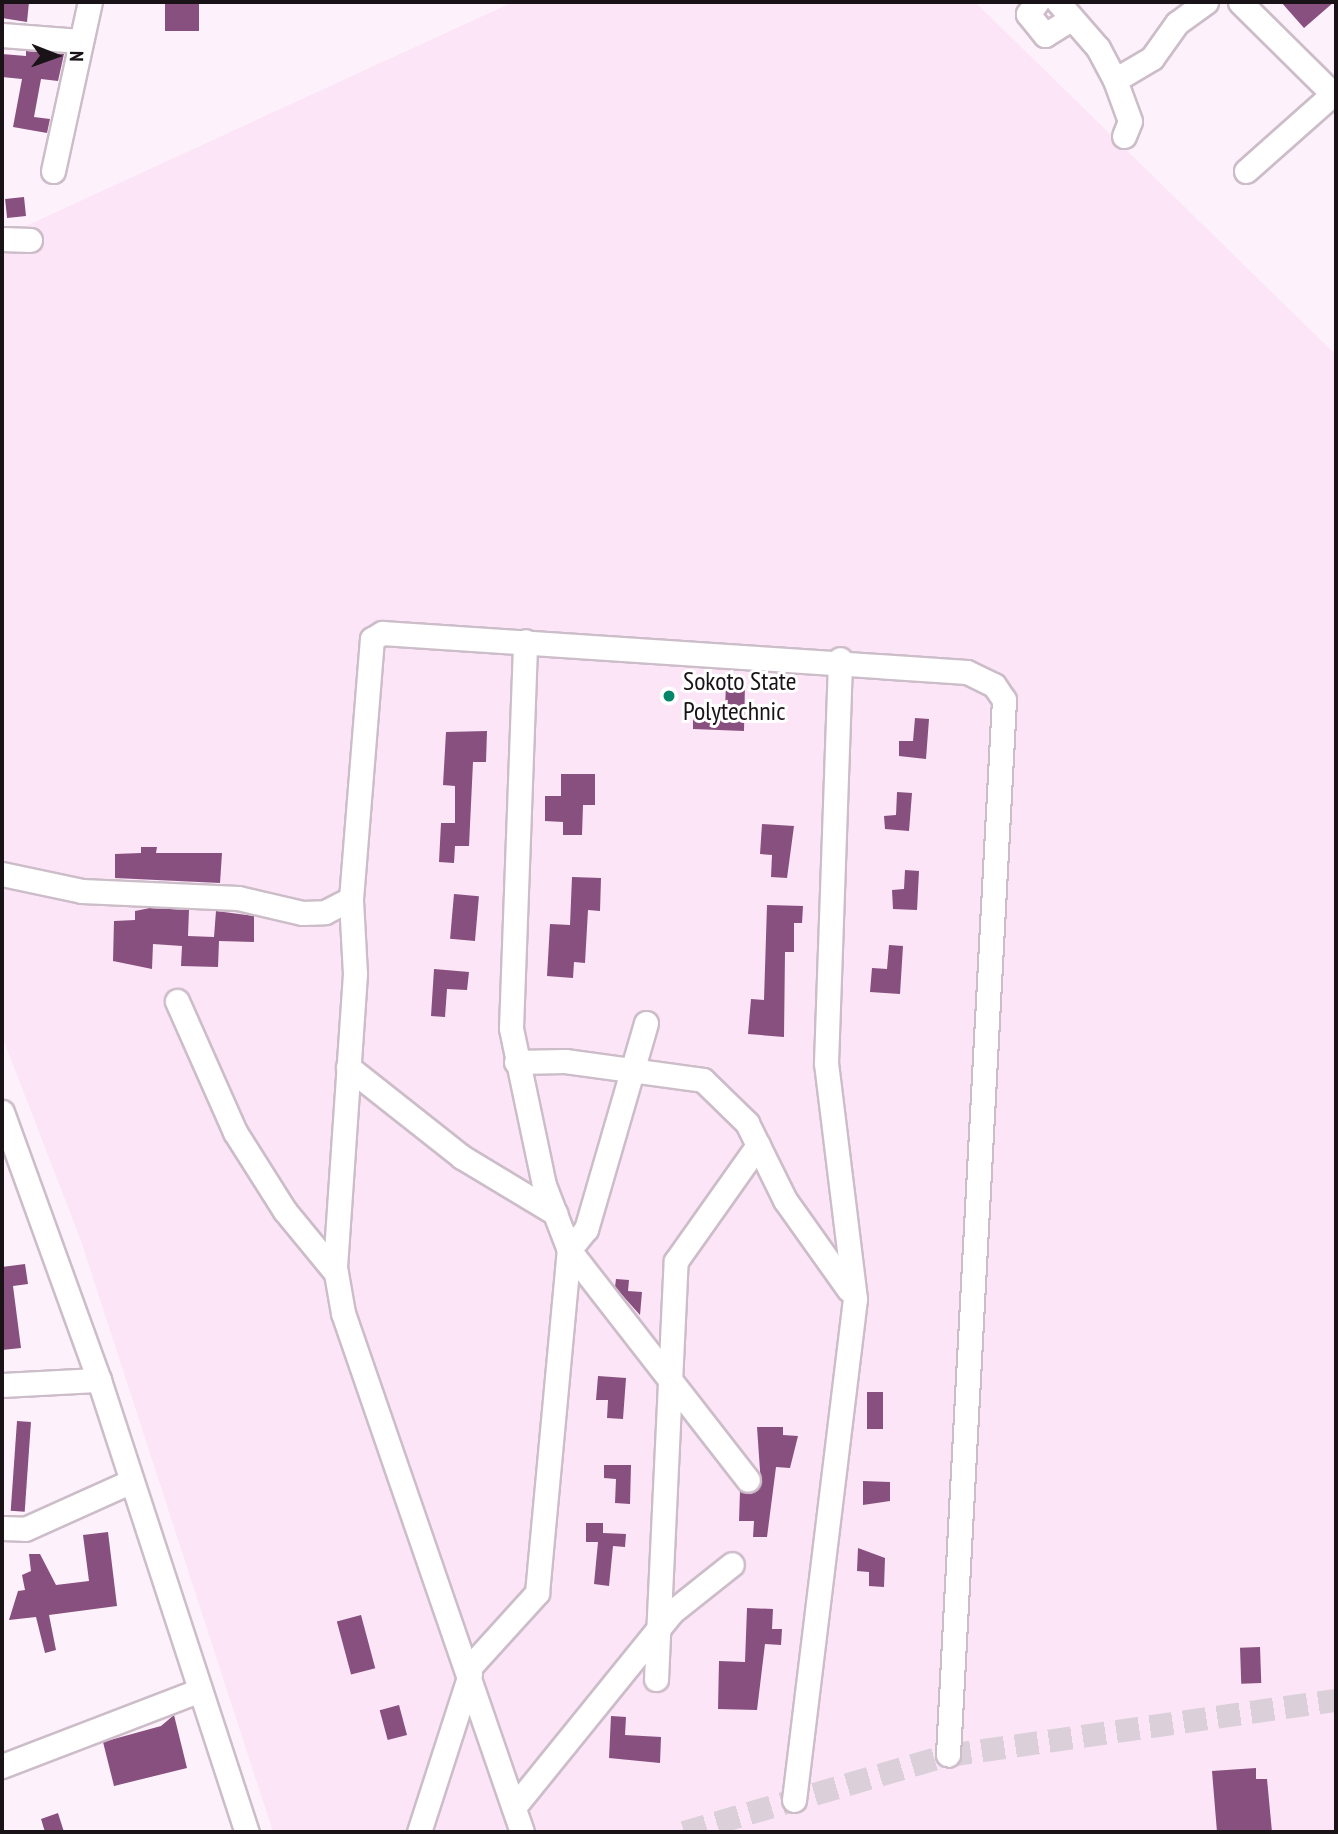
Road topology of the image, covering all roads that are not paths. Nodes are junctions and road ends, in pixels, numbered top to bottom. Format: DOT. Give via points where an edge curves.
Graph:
graph roads {
  1 [pos="90,2"];
  2 [pos="1037,2"];
  3 [pos="1206,2"];
  4 [pos="1240,2"];
  5 [pos="1063,11"];
  6 [pos="2,35"];
  7 [pos="79,41"];
  8 [pos="1115,80"];
  9 [pos="1336,94"];
  10 [pos="1124,135"];
  11 [pos="53,171"];
  12 [pos="1246,171"];
  13 [pos="2,239"];
  14 [pos="30,240"];
  15 [pos="526,641"];
  16 [pos="840,659"];
  17 [pos="2,874"];
  18 [pos="351,899"];
  19 [pos="177,1002"];
  20 [pos="646,1023"];
  21 [pos="516,1062"];
  22 [pos="348,1067"];
  23 [pos="633,1068"];
  24 [pos="2,1112"];
  25 [pos="758,1145"];
  26 [pos="555,1213"];
  27 [pos="569,1250"];
  28 [pos="336,1273"];
  29 [pos="855,1299"];
  30 [pos="99,1380"];
  31 [pos="670,1382"];
  32 [pos="2,1385"];
  33 [pos="748,1480"];
  34 [pos="132,1481"];
  35 [pos="2,1528"];
  36 [pos="732,1564"];
  37 [pos="659,1628"];
  38 [pos="469,1672"];
  39 [pos="656,1679"];
  40 [pos="200,1690"];
  41 [pos="948,1755"];
  42 [pos="2,1766"];
  43 [pos="794,1800"];
  44 [pos="514,1807"];
  45 [pos="247,1832"];
  46 [pos="419,1832"];
  47 [pos="522,1832"];
  1 -- 7 [label="street"];
  2 -- 5 [label="street" via="1028,14 1045,35"];
  3 -- 8 [label="street" via="1177,23 1152,58"];
  4 -- 9 [label="street"];
  5 -- 8 [label="street" via="1098,48"];
  6 -- 7 [label="street"];
  7 -- 11 [label="street"];
  8 -- 10 [label="street" via="1130,121"];
  9 -- 12 [label="street"];
  13 -- 14 [label="street"];
  15 -- 16 [label="street"];
  15 -- 18 [label="street" via="382,633 372,639"];
  15 -- 21 [label="street" via="511,1028"];
  16 -- 29 [label="street" via="826,1063"];
  16 -- 41 [label="street" via="967,672 994,685 1004,700"];
  17 -- 18 [label="street" via="82,891 238,898 302,914 325,912"];
  18 -- 22 [label="street" via="355,974"];
  19 -- 28 [label="street" via="235,1132 285,1211"];
  20 -- 23 [label="street"];
  21 -- 23 [label="street"];
  21 -- 26 [label="street"];
  22 -- 26 [label="street" via="462,1157"];
  22 -- 28 [label="street"];
  23 -- 25 [label="street" via="703,1080 747,1123"];
  23 -- 27 [label="street" via="586,1229"];
  24 -- 30 [label="street"];
  25 -- 29 [label="street" via="785,1200"];
  25 -- 31 [label="street" via="676,1261"];
  26 -- 27 [label="street"];
  27 -- 31 [label="street"];
  27 -- 38 [label="street" via="537,1593"];
  28 -- 38 [label="street" via="343,1313"];
  29 -- 43 [label="street"];
  30 -- 32 [label="street"];
  30 -- 34 [label="street"];
  31 -- 33 [label="street"];
  31 -- 37 [label="street"];
  34 -- 35 [label="street" via="24,1529"];
  34 -- 40 [label="street"];
  36 -- 37 [label="street"];
  37 -- 39 [label="street"];
  37 -- 44 [label="street"];
  38 -- 44 [label="street"];
  38 -- 46 [label="street"];
  40 -- 42 [label="street"];
  40 -- 45 [label="street"];
  44 -- 47 [label="street"];
}
